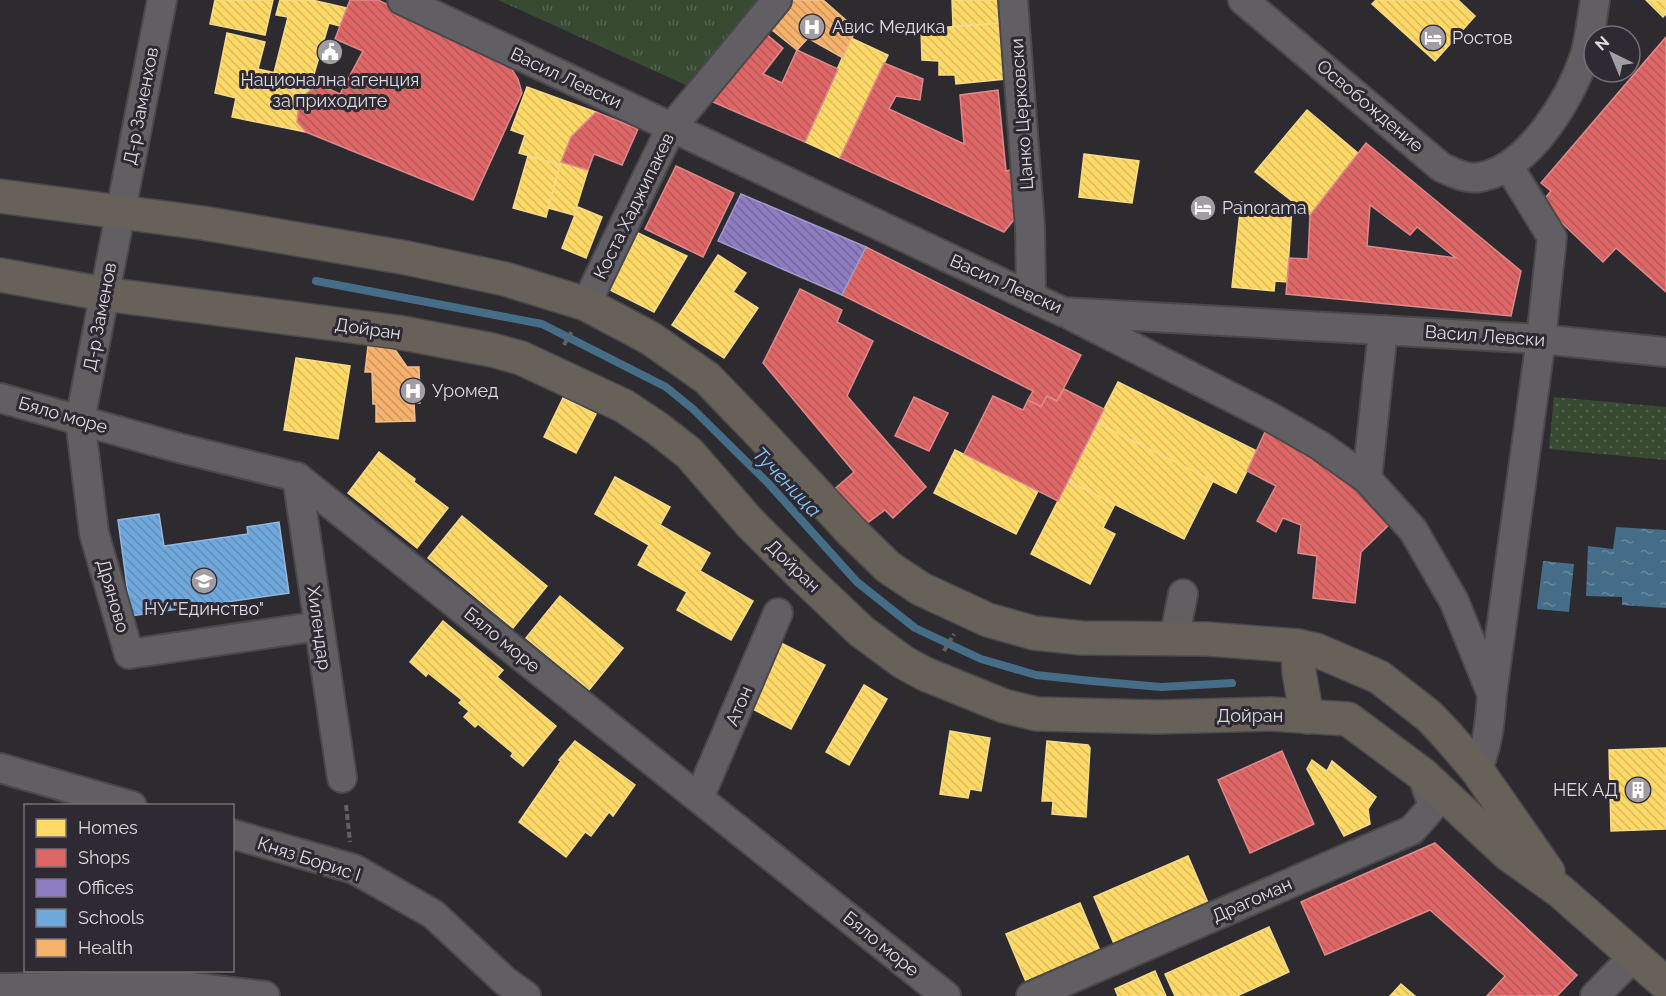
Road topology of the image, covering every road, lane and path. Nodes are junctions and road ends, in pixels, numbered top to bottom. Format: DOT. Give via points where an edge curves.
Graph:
graph roads {
  1 [pos="162,0"];
  2 [pos="402,0"];
  3 [pos="777,0"];
  4 [pos="1013,0"];
  5 [pos="1243,0"];
  6 [pos="1595,0"];
  7 [pos="671,128"];
  8 [pos="1509,167"];
  9 [pos="0,196"];
  10 [pos="120,213"];
  11 [pos="0,276"];
  12 [pos="104,294"];
  13 [pos="1031,297"];
  14 [pos="1063,312"];
  15 [pos="581,315"];
  16 [pos="1383,330"];
  17 [pos="1541,339"];
  18 [pos="560,352"];
  19 [pos="1666,352"];
  20 [pos="0,398"];
  21 [pos="80,420"];
  22 [pos="297,477"];
  23 [pos="1367,479"];
  24 [pos="1183,594"];
  25 [pos="778,614"];
  26 [pos="319,626"];
  27 [pos="958,626"];
  28 [pos="1174,639"];
  29 [pos="1298,646"];
  30 [pos="941,658"];
  31 [pos="1492,694"];
  32 [pos="1307,717"];
  33 [pos="1473,766"];
  34 [pos="0,768"];
  35 [pos="1422,774"];
  36 [pos="342,778"];
  37 [pos="699,798"];
  38 [pos="125,804"];
  39 [pos="234,835"];
  40 [pos="354,869"];
  41 [pos="1560,891"];
  42 [pos="1633,957"];
  43 [pos="1666,984"];
  44 [pos="0,990"];
  45 [pos="7,996"];
  46 [pos="265,996"];
  47 [pos="526,996"];
  48 [pos="946,996"];
  49 [pos="1031,996"];
  50 [pos="1595,996"];
  1 -- 10 [label="street, Д-р Заменхов"];
  2 -- 7 [label="street, Васил Левски"];
  3 -- 7 [label="street, Коста Хаджипакев"];
  4 -- 13 [label="street, Цанко Церковски" via="1030,228"];
  5 -- 8 [label="street, Освобождение" via="1442,167 1460,176 1479,178"];
  6 -- 8 [label="street" via="1585,53 1568,93 1540,135"];
  7 -- 13 [label="street, Васил Левски"];
  7 -- 15 [label="street, Коста Хаджипакев"];
  8 -- 17 [label="street" via="1551,237"];
  9 -- 10 [label="main road"];
  10 -- 12 [label="street, Д-р Заменов"];
  10 -- 15 [label="main road" via="203,223 505,279"];
  11 -- 12 [label="main road, Дойран"];
  12 -- 21 [label="street, Д-р Заменов"];
  12 -- 32 [label="main road, Дойран" via="397,332 492,350 521,358 590,389 633,411 689,453 750,524 861,631 918,670 1004,706 1070,716"];
  13 -- 14 [label="street, Васил Левски"];
  14 -- 16 [label="street, Васил Левски"];
  14 -- 23 [label="street" via="1272,418"];
  15 -- 18 [label="path"];
  15 -- 28 [label="main road" via="650,338 707,378 888,567 921,589 988,620 1034,633 1082,639"];
  16 -- 17 [label="street, Васил Левски"];
  16 -- 23 [label="street"];
  17 -- 19 [label="street, Васил Левски"];
  17 -- 31 [label="street"];
  20 -- 21 [label="street, Бяло море"];
  21 -- 22 [label="street, Бяло море"];
  21 -- 26 [label="street, Дряново" via="94,533 129,654"];
  22 -- 26 [label="street, Хилендар"];
  22 -- 37 [label="street, Бяло море"];
  23 -- 31 [label="street" via="1413,530 1449,591"];
  24 -- 28 [label="street"];
  25 -- 37 [label="street, Атон"];
  26 -- 36 [label="street, Хилендар"];
  27 -- 30 [label="path"];
  28 -- 29 [label="main road"];
  29 -- 32 [label="main road"];
  29 -- 33 [label="main road, Дойран" via="1379,677 1429,716"];
  31 -- 33 [label="street" via="1484,754"];
  32 -- 35 [label="main road, Дойран" via="1348,719"];
  33 -- 41 [label="main road, Дойран"];
  34 -- 38 [label="street"];
  35 -- 41 [label="main road, Дойран" via="1508,854"];
  35 -- 49 [label="street, Драгоман" via="1433,806 1412,830"];
  36 -- 40 [label="path"];
  37 -- 48 [label="street, Бяло море"];
  39 -- 40 [label="street, Княз Борис I"];
  40 -- 47 [label="street, Княз Борис I" via="434,914"];
  41 -- 42 [label="main road, Дойран"];
  42 -- 43 [label="main road, Дойран"];
  42 -- 50 [label="street"];
  44 -- 45 [label="street"];
  44 -- 46 [label="street" via="175,985"];
}
